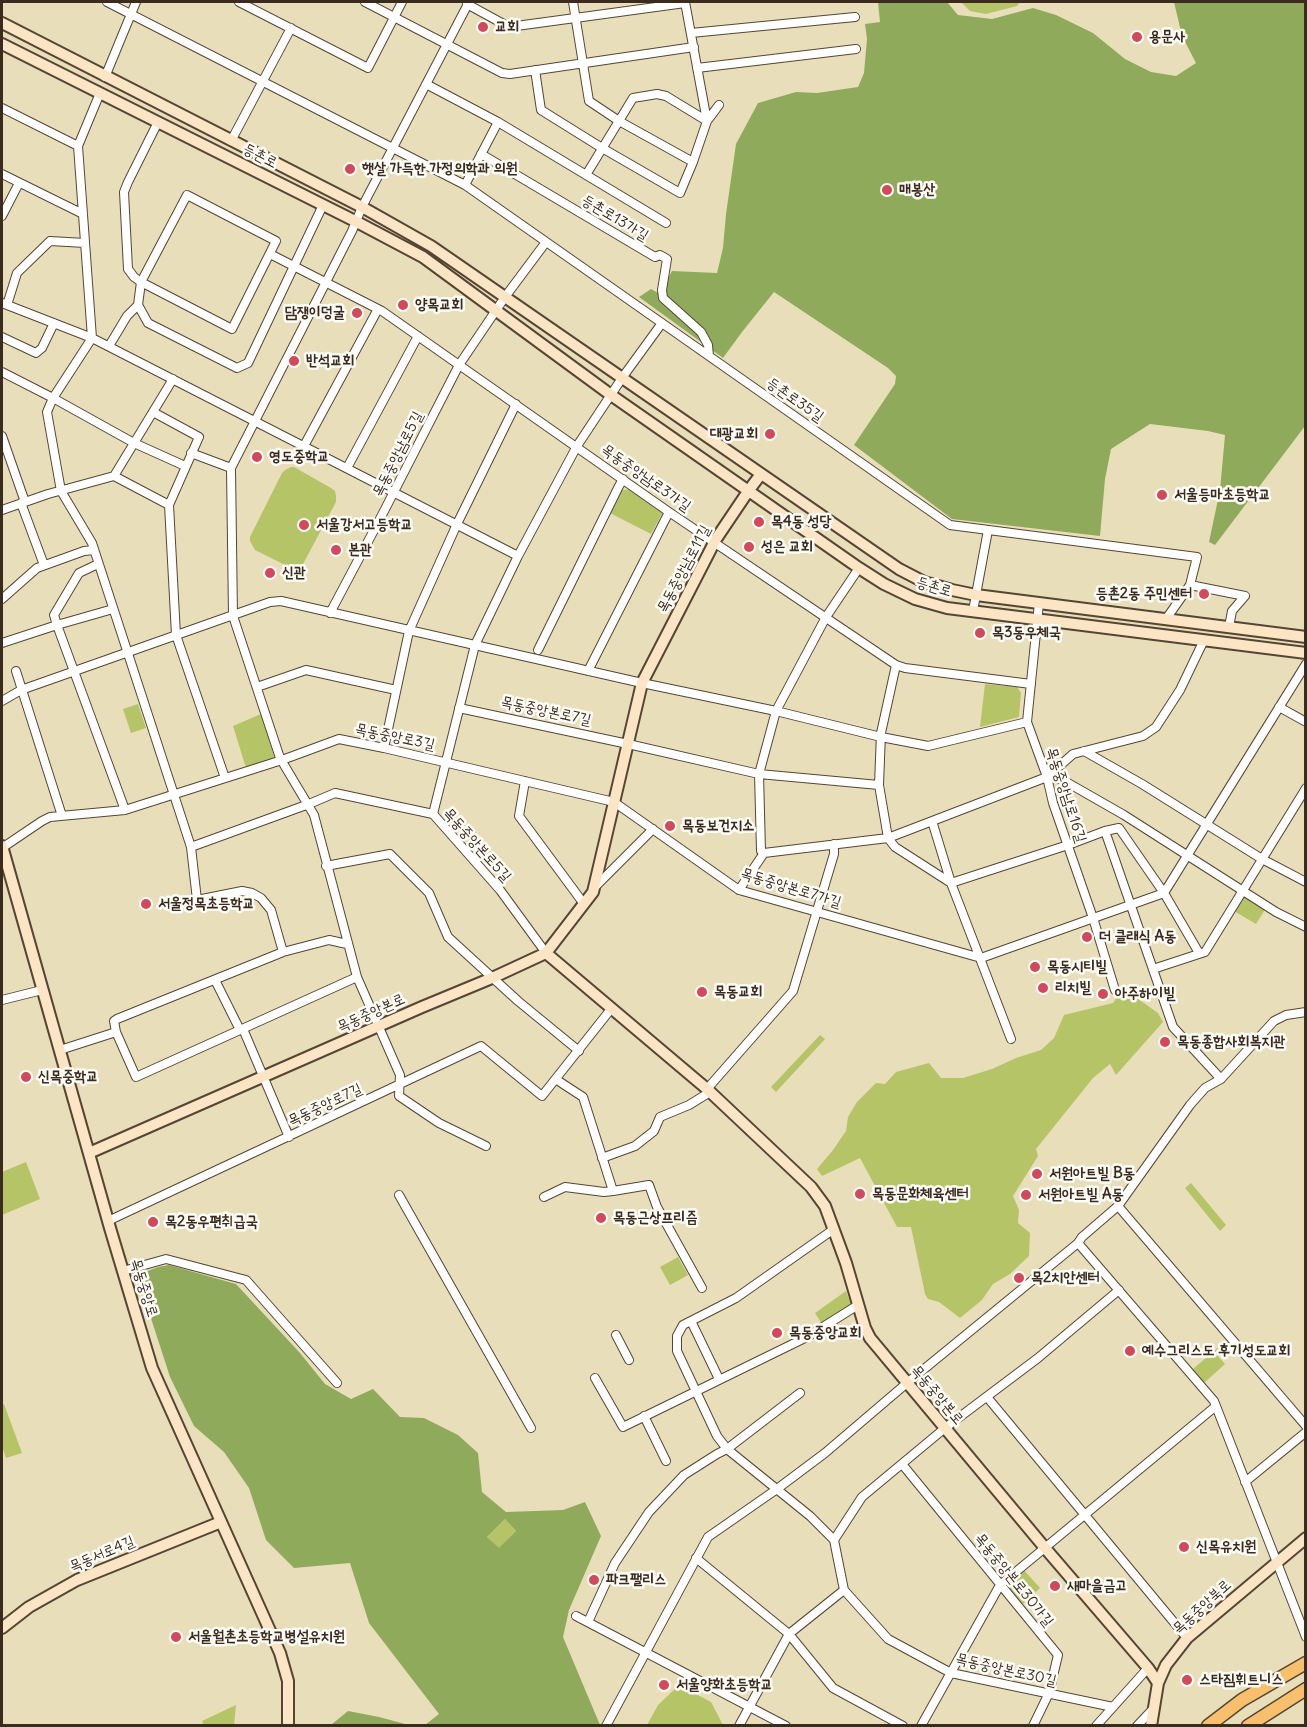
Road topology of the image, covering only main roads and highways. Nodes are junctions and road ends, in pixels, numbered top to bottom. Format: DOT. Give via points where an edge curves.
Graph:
graph roads {
  1 [pos="2,23"];
  2 [pos="2,44"];
  3 [pos="761,474"];
  4 [pos="748,490"];
  5 [pos="1305,636"];
  6 [pos="1305,653"];
  7 [pos="2,847"];
  8 [pos="546,953"];
  9 [pos="89,1153"];
  10 [pos="221,1522"];
  11 [pos="1305,1538"];
  12 [pos="2,1628"];
  13 [pos="1305,1663"];
  14 [pos="1158,1683"];
  15 [pos="1305,1689"];
  16 [pos="288,1725"];
  17 [pos="1151,1725"];
  18 [pos="1208,1725"];
  19 [pos="1248,1725"];
  1 -- 3 [label="main road, 등촌로" via="431,246"];
  2 -- 4 [label="main road, 등촌로" via="423,257"];
  3 -- 4 [label="main road, 목동중앙남로11길"];
  3 -- 5 [label="main road, 등촌로" via="924,582 976,595"];
  4 -- 6 [label="main road, 등촌로" via="859,568 915,599 947,608"];
  4 -- 8 [label="main road, 목동중앙남로11길" via="714,542 642,683 593,892"];
  7 -- 9 [label="main road, 목동중앙로"];
  8 -- 9 [label="main road, 목동중앙본로"];
  8 -- 14 [label="main road, 목동중앙본로" via="708,1091 811,1187 825,1206 834,1229 870,1338"];
  9 -- 10 [label="main road, 목동중앙로" via="152,1368"];
  10 -- 12 [label="main road, 목동서로4길" via="77,1580 29,1607"];
  10 -- 16 [label="main road, 목동중앙로" via="280,1653 288,1681"];
  11 -- 14 [label="main road, 목동중앙북로" via="1187,1638 1166,1665"];
  13 -- 18 [label="main road"];
  14 -- 17 [label="main road"];
  15 -- 19 [label="main road"];
}
